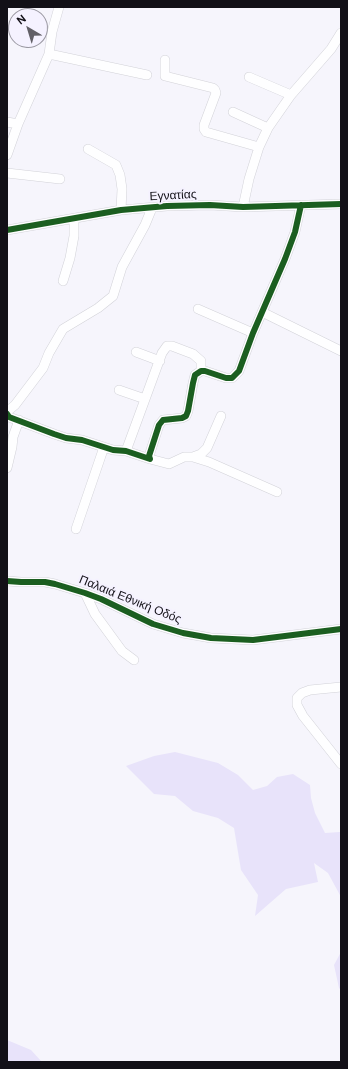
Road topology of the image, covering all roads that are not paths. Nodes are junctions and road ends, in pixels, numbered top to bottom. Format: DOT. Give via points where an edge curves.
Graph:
graph roads {
  1 [pos="58,7"];
  2 [pos="341,33"];
  3 [pos="49,54"];
  4 [pos="166,60"];
  5 [pos="147,76"];
  6 [pos="249,77"];
  7 [pos="291,95"];
  8 [pos="233,112"];
  9 [pos="7,122"];
  10 [pos="18,124"];
  11 [pos="268,128"];
  12 [pos="259,147"];
  13 [pos="88,149"];
  14 [pos="7,155"];
  15 [pos="7,173"];
  16 [pos="60,179"];
  17 [pos="341,204"];
  18 [pos="301,205"];
  19 [pos="243,207"];
  20 [pos="152,208"];
  21 [pos="121,210"];
  22 [pos="74,219"];
  23 [pos="7,230"];
  24 [pos="63,281"];
  25 [pos="198,309"];
  26 [pos="262,312"];
  27 [pos="253,333"];
  28 [pos="341,351"];
  29 [pos="136,352"];
  30 [pos="160,361"];
  31 [pos="201,372"];
  32 [pos="119,390"];
  33 [pos="145,399"];
  34 [pos="7,410"];
  35 [pos="7,414"];
  36 [pos="221,416"];
  37 [pos="19,420"];
  38 [pos="104,447"];
  39 [pos="126,451"];
  40 [pos="194,457"];
  41 [pos="150,459"];
  42 [pos="7,468"];
  43 [pos="277,492"];
  44 [pos="76,529"];
  45 [pos="7,581"];
  46 [pos="85,593"];
  47 [pos="341,629"];
  48 [pos="134,660"];
  49 [pos="341,687"];
  50 [pos="341,764"];
  1 -- 3 [label="street"];
  2 -- 7 [label="street" via="331,49"];
  3 -- 5 [label="street"];
  3 -- 10 [label="street"];
  4 -- 12 [label="street" via="165,76 215,90 204,125 206,132"];
  6 -- 7 [label="street"];
  7 -- 11 [label="street"];
  8 -- 11 [label="street"];
  9 -- 10 [label="street"];
  10 -- 14 [label="street"];
  11 -- 12 [label="street"];
  12 -- 19 [label="street"];
  13 -- 21 [label="street" via="116,165 122,190"];
  15 -- 16 [label="street"];
  17 -- 18 [label="street, Εγνατίας"];
  18 -- 19 [label="street, Εγνατίας"];
  18 -- 26 [label="street" via="295,232"];
  19 -- 20 [label="street, Εγνατίας" via="210,205"];
  20 -- 21 [label="street, Εγνατίας"];
  20 -- 34 [label="street" via="122,267 113,296 63,329 39,374 15,405"];
  21 -- 22 [label="street, Εγνατίας"];
  22 -- 23 [label="street, Εγνατίας"];
  22 -- 24 [label="street" via="74,236"];
  25 -- 27 [label="street"];
  26 -- 27 [label="street"];
  26 -- 28 [label="street"];
  27 -- 31 [label="street" via="239,371 232,378"];
  29 -- 30 [label="street"];
  30 -- 31 [label="street" via="167,346 172,346 193,354 201,361"];
  30 -- 33 [label="street"];
  31 -- 41 [label="street" via="195,375 192,383 190,406 186,416 163,420 159,425"];
  32 -- 33 [label="street"];
  33 -- 39 [label="street"];
  35 -- 37 [label="street"];
  36 -- 40 [label="street" via="207,448"];
  37 -- 38 [label="street" via="60,436"];
  37 -- 42 [label="street"];
  38 -- 39 [label="street"];
  38 -- 44 [label="street"];
  39 -- 41 [label="street"];
  40 -- 41 [label="street" via="184,457 169,464"];
  40 -- 43 [label="street"];
  45 -- 46 [label="street, Παλαιά Εθνική Οδός" via="45,582"];
  46 -- 47 [label="street, Παλαιά Εθνική Οδός" via="153,624 211,638 253,640"];
  46 -- 48 [label="street" via="95,614 122,652"];
  49 -- 50 [label="street" via="310,690 297,698 297,705 303,716"];
}
